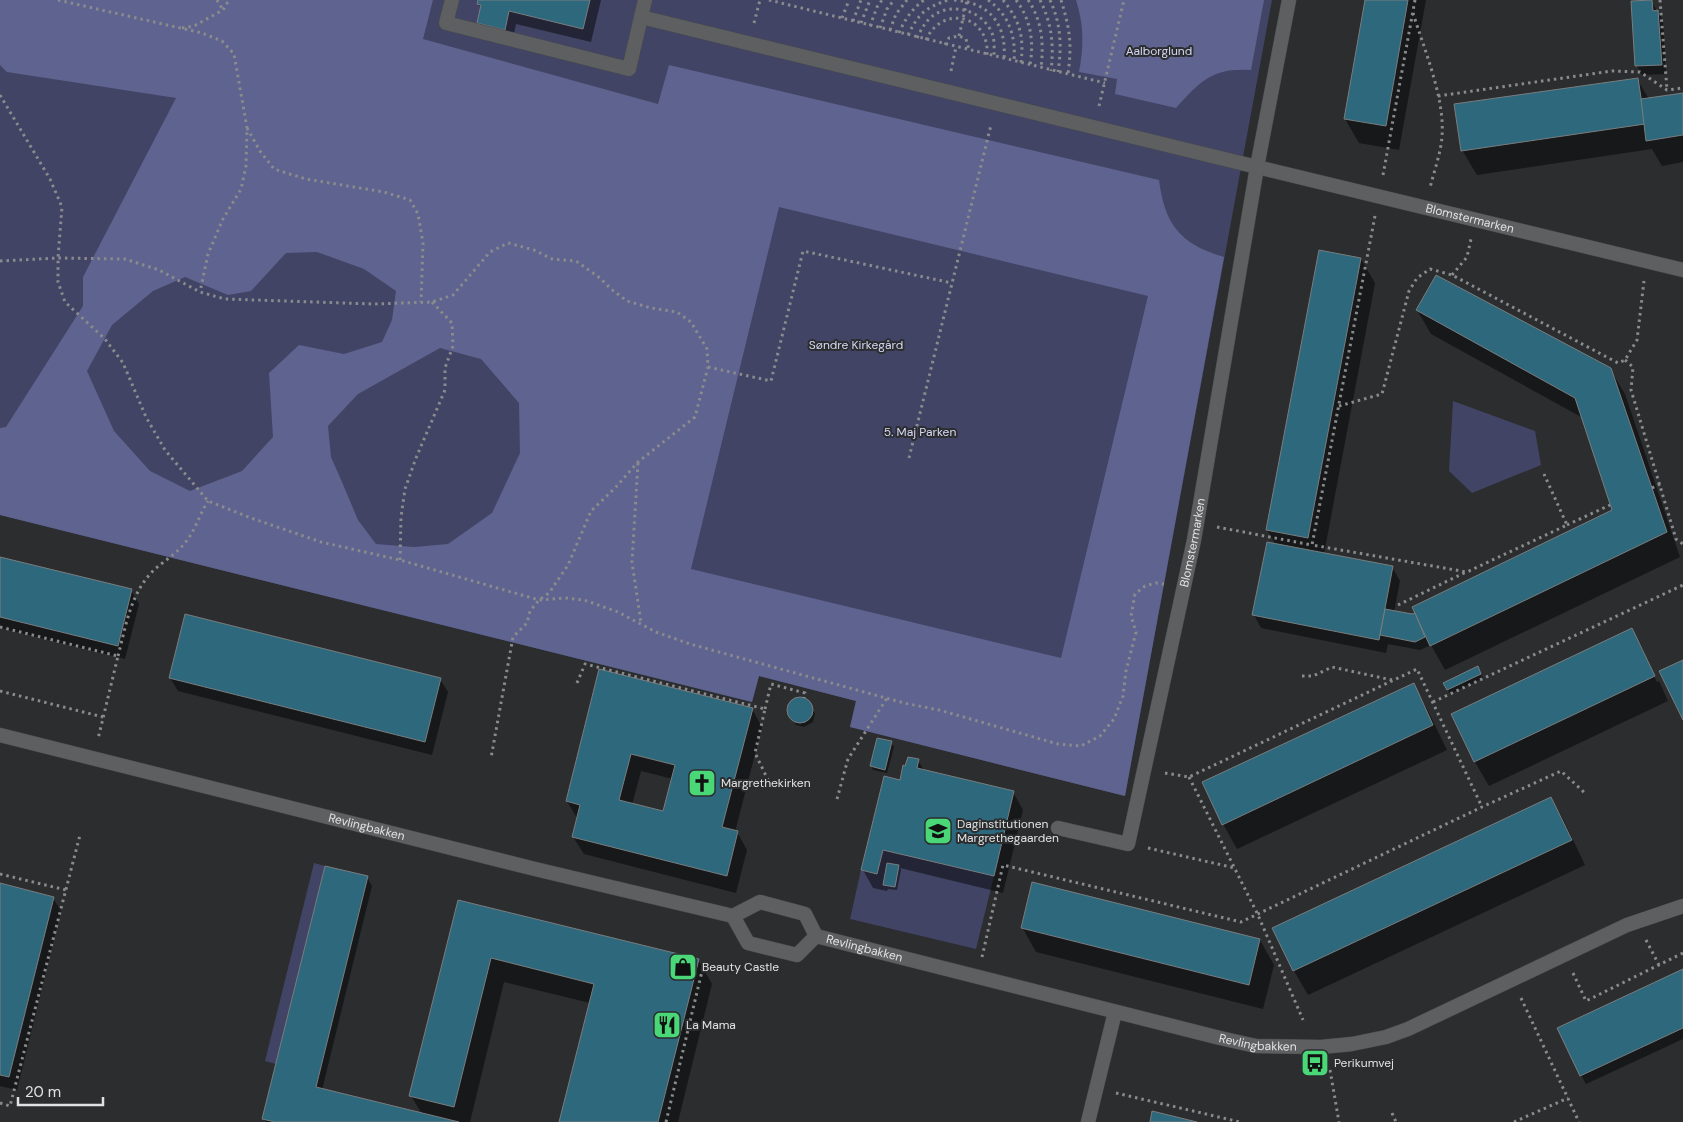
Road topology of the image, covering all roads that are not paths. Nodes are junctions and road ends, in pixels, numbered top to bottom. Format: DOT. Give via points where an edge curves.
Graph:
graph roads {
  1 [pos="452,0"];
  2 [pos="645,0"];
  3 [pos="1289,0"];
  4 [pos="641,17"];
  5 [pos="1257,167"];
  6 [pos="1683,270"];
  7 [pos="0,735"];
  8 [pos="1058,828"];
  9 [pos="1683,906"];
  10 [pos="733,916"];
  11 [pos="816,936"];
  12 [pos="1114,1012"];
  13 [pos="1088,1122"];
  1 -- 4 [label="street" via="446,23 629,69"];
  2 -- 4 [label="street"];
  3 -- 5 [label="street, Blomstermarken"];
  4 -- 5 [label="street"];
  5 -- 6 [label="street, Blomstermarken"];
  5 -- 8 [label="street, Blomstermarken" via="1197,523 1128,844"];
  7 -- 10 [label="street, Revlingbakken"];
  9 -- 12 [label="street, Revlingbakken" via="1637,921 1408,1029 1352,1044 1256,1046"];
  10 -- 11 [label="street, Revlingbakken" via="760,902 805,914"];
  10 -- 11 [label="street, Revlingbakken" via="748,943 797,955"];
  11 -- 12 [label="street, Revlingbakken"];
  12 -- 13 [label="street"];
}
